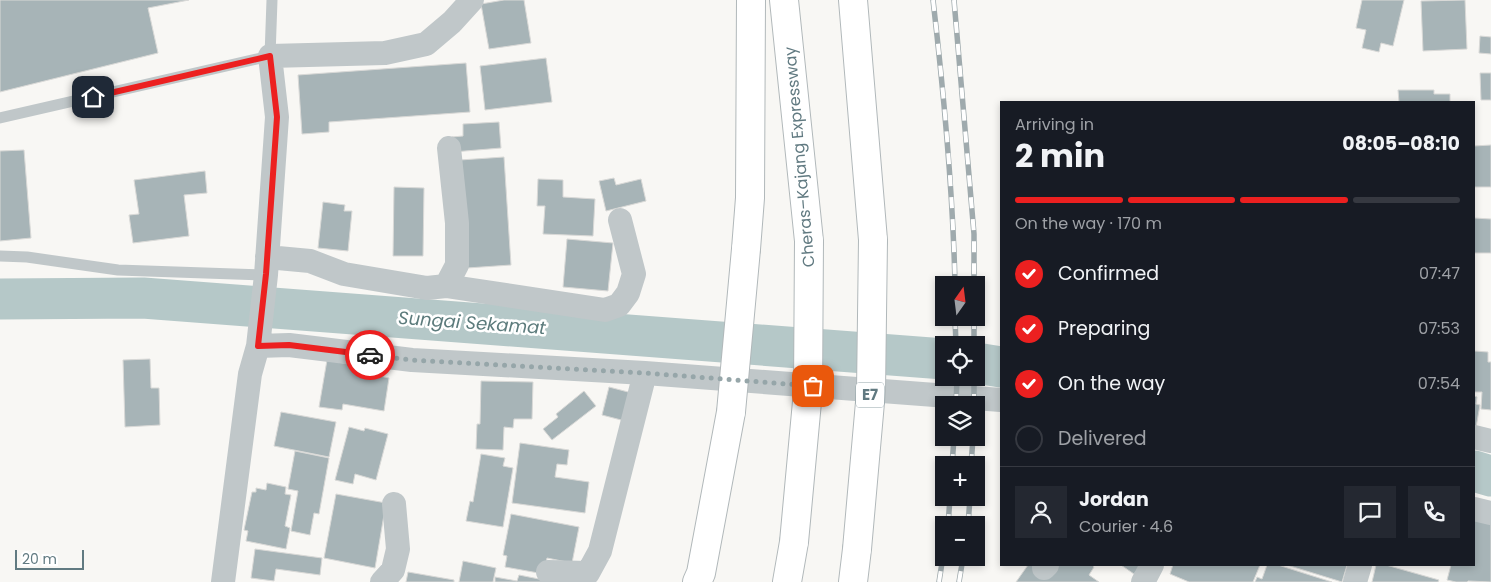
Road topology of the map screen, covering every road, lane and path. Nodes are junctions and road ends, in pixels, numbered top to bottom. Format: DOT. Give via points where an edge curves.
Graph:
graph roads {
  1 [pos="272,0"];
  2 [pos="472,0"];
  3 [pos="751,0"];
  4 [pos="784,0"];
  5 [pos="852,0"];
  6 [pos="270,56"];
  7 [pos="0,118"];
  8 [pos="449,148"];
  9 [pos="620,220"];
  10 [pos="0,256"];
  11 [pos="266,266"];
  12 [pos="446,286"];
  13 [pos="258,346"];
  14 [pos="645,373"];
  15 [pos="1000,400"];
  16 [pos="1475,436"];
  17 [pos="1491,441"];
  18 [pos="394,504"];
  19 [pos="1475,509"];
  20 [pos="1491,513"];
  21 [pos="1151,566"];
  22 [pos="1360,566"];
  23 [pos="548,572"];
  24 [pos="222,582"];
  25 [pos="382,582"];
  26 [pos="697,582"];
  27 [pos="787,582"];
  28 [pos="853,582"];
  29 [pos="1143,582"];
  30 [pos="1355,582"];
  1 -- 6 [label="lane"];
  2 -- 6 [label="street" via="426,44 385,53"];
  3 -- 26 [label="highway, bridge" via="750,198 731,412"];
  4 -- 27 [label="highway, Cheras–Kajang Expressway, bridge" via="809,241 808,391 794,542"];
  5 -- 28 [label="highway, E7, bridge" via="873,240 871,391"];
  6 -- 7 [label="lane"];
  6 -- 11 [label="street" via="277,117"];
  8 -- 12 [label="street" via="457,224 457,265"];
  9 -- 12 [label="street" via="634,274 628,293 619,305 605,310"];
  10 -- 11 [label="lane" via="118,270"];
  11 -- 12 [label="street" via="310,262 344,274 427,288"];
  11 -- 13 [label="street"];
  13 -- 14 [label="street" via="289,345 412,360"];
  13 -- 24 [label="street" via="250,374"];
  14 -- 15 [label="street"];
  14 -- 23 [label="street" via="600,551 588,573"];
  16 -- 17 [label="street"];
  18 -- 25 [label="street" via="398,549 393,570"];
  19 -- 20 [label="street"];
  21 -- 29 [label="street"];
  22 -- 30 [label="street"];
}
